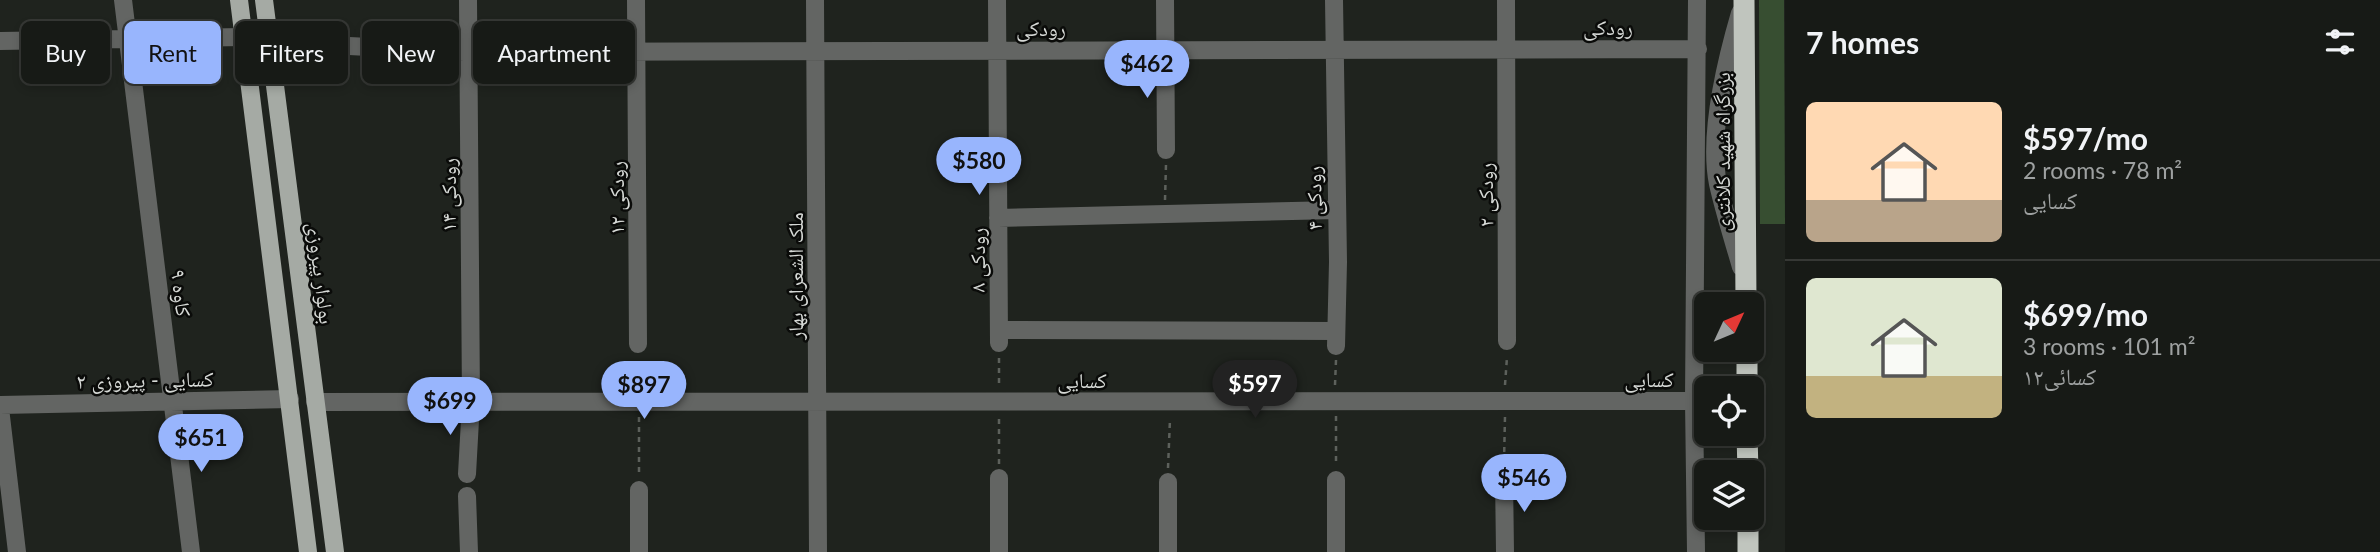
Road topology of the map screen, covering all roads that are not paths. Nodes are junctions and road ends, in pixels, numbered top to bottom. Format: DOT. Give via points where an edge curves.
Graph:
graph roads {
  1 [pos="123,0"];
  2 [pos="239,0"];
  3 [pos="264,0"];
  4 [pos="468,0"];
  5 [pos="636,0"];
  6 [pos="815,0"];
  7 [pos="997,0"];
  8 [pos="1165,0"];
  9 [pos="1334,0"];
  10 [pos="1506,0"];
  11 [pos="1697,0"];
  12 [pos="1744,0"];
  13 [pos="126,21"];
  14 [pos="241,21"];
  15 [pos="266,21"];
  16 [pos="0,41"];
  17 [pos="124,41"];
  18 [pos="348,47"];
  19 [pos="1506,49"];
  20 [pos="1698,49"];
  21 [pos="997,50"];
  22 [pos="1166,50"];
  23 [pos="1334,50"];
  24 [pos="636,51"];
  25 [pos="815,51"];
  26 [pos="469,52"];
  27 [pos="133,84"];
  28 [pos="249,84"];
  29 [pos="274,84"];
  30 [pos="1166,150"];
  31 [pos="1335,210"];
  32 [pos="998,218"];
  33 [pos="1745,292"];
  34 [pos="1746,292"];
  35 [pos="999,337"];
  36 [pos="1507,341"];
  37 [pos="638,344"];
  38 [pos="1694,376"];
  39 [pos="290,399"];
  40 [pos="173,401"];
  41 [pos="1694,401"];
  42 [pos="315,402"];
  43 [pos="471,402"];
  44 [pos="817,402"];
  45 [pos="0,407"];
  46 [pos="1695,446"];
  47 [pos="467,474"];
  48 [pos="1504,476"];
  49 [pos="999,478"];
  50 [pos="1336,480"];
  51 [pos="1168,482"];
  52 [pos="639,491"];
  53 [pos="467,496"];
  54 [pos="1748,530"];
  55 [pos="17,552"];
  56 [pos="191,552"];
  57 [pos="308,552"];
  58 [pos="335,552"];
  59 [pos="469,552"];
  60 [pos="639,552"];
  61 [pos="818,552"];
  62 [pos="999,552"];
  63 [pos="1168,552"];
  64 [pos="1336,552"];
  65 [pos="1505,552"];
  66 [pos="1696,552"];
  67 [pos="1748,552"];
  1 -- 13 [label="street, کاوه ۹"];
  2 -- 14 [label="main road"];
  3 -- 15 [label="main road, بولوار پیروزی"];
  4 -- 26 [label="street, رودکی ۱۴"];
  5 -- 24 [label="street, رودکی ۱۲"];
  6 -- 25 [label="street, ملک الشعرای بهار"];
  7 -- 21 [label="street, رودکی ۸"];
  8 -- 22 [label="street"];
  9 -- 23 [label="street, رودکی ۴"];
  10 -- 19 [label="street, رودکی ۲"];
  11 -- 20 [label="street"];
  12 -- 33 [label="street" via="1720,93 1716,153 1717,182"];
  12 -- 34 [label="highway, بزرگراه شهید کلانتری"];
  16 -- 17 [label="street"];
  18 -- 26 [label="street, رودکی"];
  19 -- 20 [label="street, رودکی"];
  19 -- 23 [label="street, رودکی"];
  19 -- 36 [label="street, رودکی ۲"];
  20 -- 38 [label="street"];
  21 -- 22 [label="street, رودکی"];
  21 -- 25 [label="street, رودکی"];
  21 -- 32 [label="street, رودکی ۸"];
  22 -- 23 [label="street, رودکی"];
  22 -- 30 [label="street"];
  23 -- 31 [label="street, رودکی ۴"];
  24 -- 25 [label="street, رودکی"];
  24 -- 26 [label="street, رودکی"];
  24 -- 37 [label="street, رودکی ۱۲"];
  25 -- 44 [label="street, ملک الشعرای بهار"];
  26 -- 43 [label="street, رودکی ۱۴"];
  27 -- 40 [label="street, کاوه ۹"];
  28 -- 39 [label="main road"];
  29 -- 42 [label="main road, بولوار پیروزی"];
  31 -- 32 [label="street"];
  31 -- 35 [label="street, رودکی ۴" via="1336,339"];
  32 -- 35 [label="street, رودکی ۸"];
  39 -- 40 [label="street, کسایی - پیروزی ۲"];
  39 -- 57 [label="main road"];
  40 -- 45 [label="street, کسایی - پیروزی ۲"];
  40 -- 56 [label="street, کاوه ۹"];
  41 -- 44 [label="street, کسایی"];
  42 -- 43 [label="street, کسایی"];
  42 -- 58 [label="main road, بولوار پیروزی"];
  43 -- 44 [label="street, کسایی"];
  43 -- 47 [label="street, رودکی ۱۴"];
  44 -- 61 [label="street, ملک الشعرای بهار"];
  45 -- 55 [label="street"];
  46 -- 66 [label="street"];
  48 -- 65 [label="street"];
  49 -- 62 [label="street"];
  50 -- 64 [label="street"];
  51 -- 63 [label="street"];
  52 -- 60 [label="street"];
  53 -- 59 [label="street"];
  54 -- 67 [label="highway"];
}
